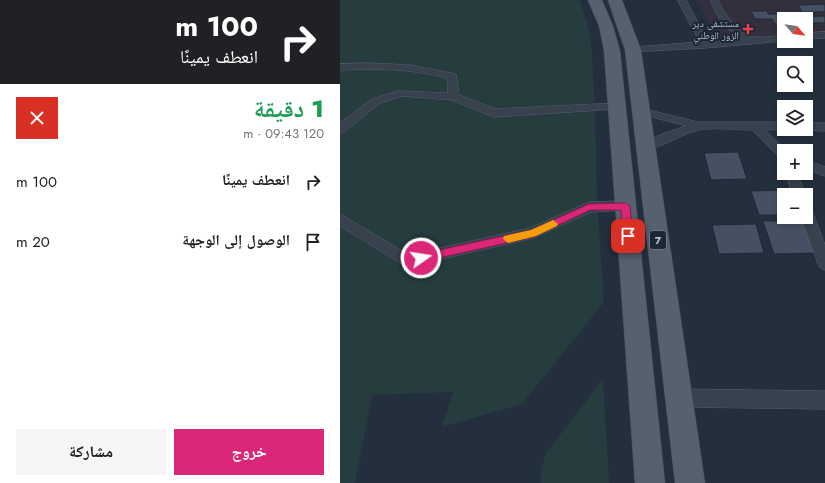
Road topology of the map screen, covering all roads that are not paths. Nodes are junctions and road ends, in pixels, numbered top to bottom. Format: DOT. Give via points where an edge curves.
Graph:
graph roads {
  1 [pos="595,0"];
  2 [pos="615,0"];
  3 [pos="682,0"];
  4 [pos="714,0"];
  5 [pos="825,35"];
  6 [pos="813,36"];
  7 [pos="777,39"];
  8 [pos="755,41"];
  9 [pos="705,45"];
  10 [pos="633,50"];
  11 [pos="340,67"];
  12 [pos="454,97"];
  13 [pos="616,106"];
  14 [pos="641,110"];
  15 [pos="698,126"];
  16 [pos="755,126"];
  17 [pos="777,126"];
  18 [pos="813,127"];
  19 [pos="825,127"];
  20 [pos="340,128"];
  21 [pos="646,147"];
  22 [pos="777,149"];
  23 [pos="813,167"];
  24 [pos="825,172"];
  25 [pos="625,206"];
  26 [pos="340,219"];
  27 [pos="810,224"];
  28 [pos="825,264"];
  29 [pos="679,398"];
  30 [pos="825,400"];
  31 [pos="650,483"];
  32 [pos="690,483"];
  1 -- 13 [label="main road" via="606,26 612,51"];
  2 -- 10 [label="main road, 7"];
  3 -- 9 [label="street"];
  4 -- 8 [label="street" via="728,26"];
  5 -- 6 [label="street"];
  7 -- 8 [label="street"];
  8 -- 9 [label="street"];
  9 -- 10 [label="street"];
  10 -- 14 [label="main road, 7"];
  11 -- 12 [label="street" via="375,65 433,71 452,76"];
  12 -- 13 [label="street" via="494,113"];
  12 -- 20 [label="street" via="402,94 376,101"];
  13 -- 25 [label="main road"];
  14 -- 15 [label="street"];
  14 -- 21 [label="main road, 7"];
  15 -- 16 [label="street"];
  15 -- 21 [label="street"];
  16 -- 17 [label="street"];
  16 -- 22 [label="street"];
  18 -- 19 [label="street"];
  21 -- 29 [label="main road, 7"];
  23 -- 24 [label="street"];
  25 -- 26 [label="street" via="589,207 533,233 407,261"];
  25 -- 31 [label="main road"];
  27 -- 28 [label="street"];
  29 -- 30 [label="street"];
  29 -- 32 [label="main road, 7"];
}
